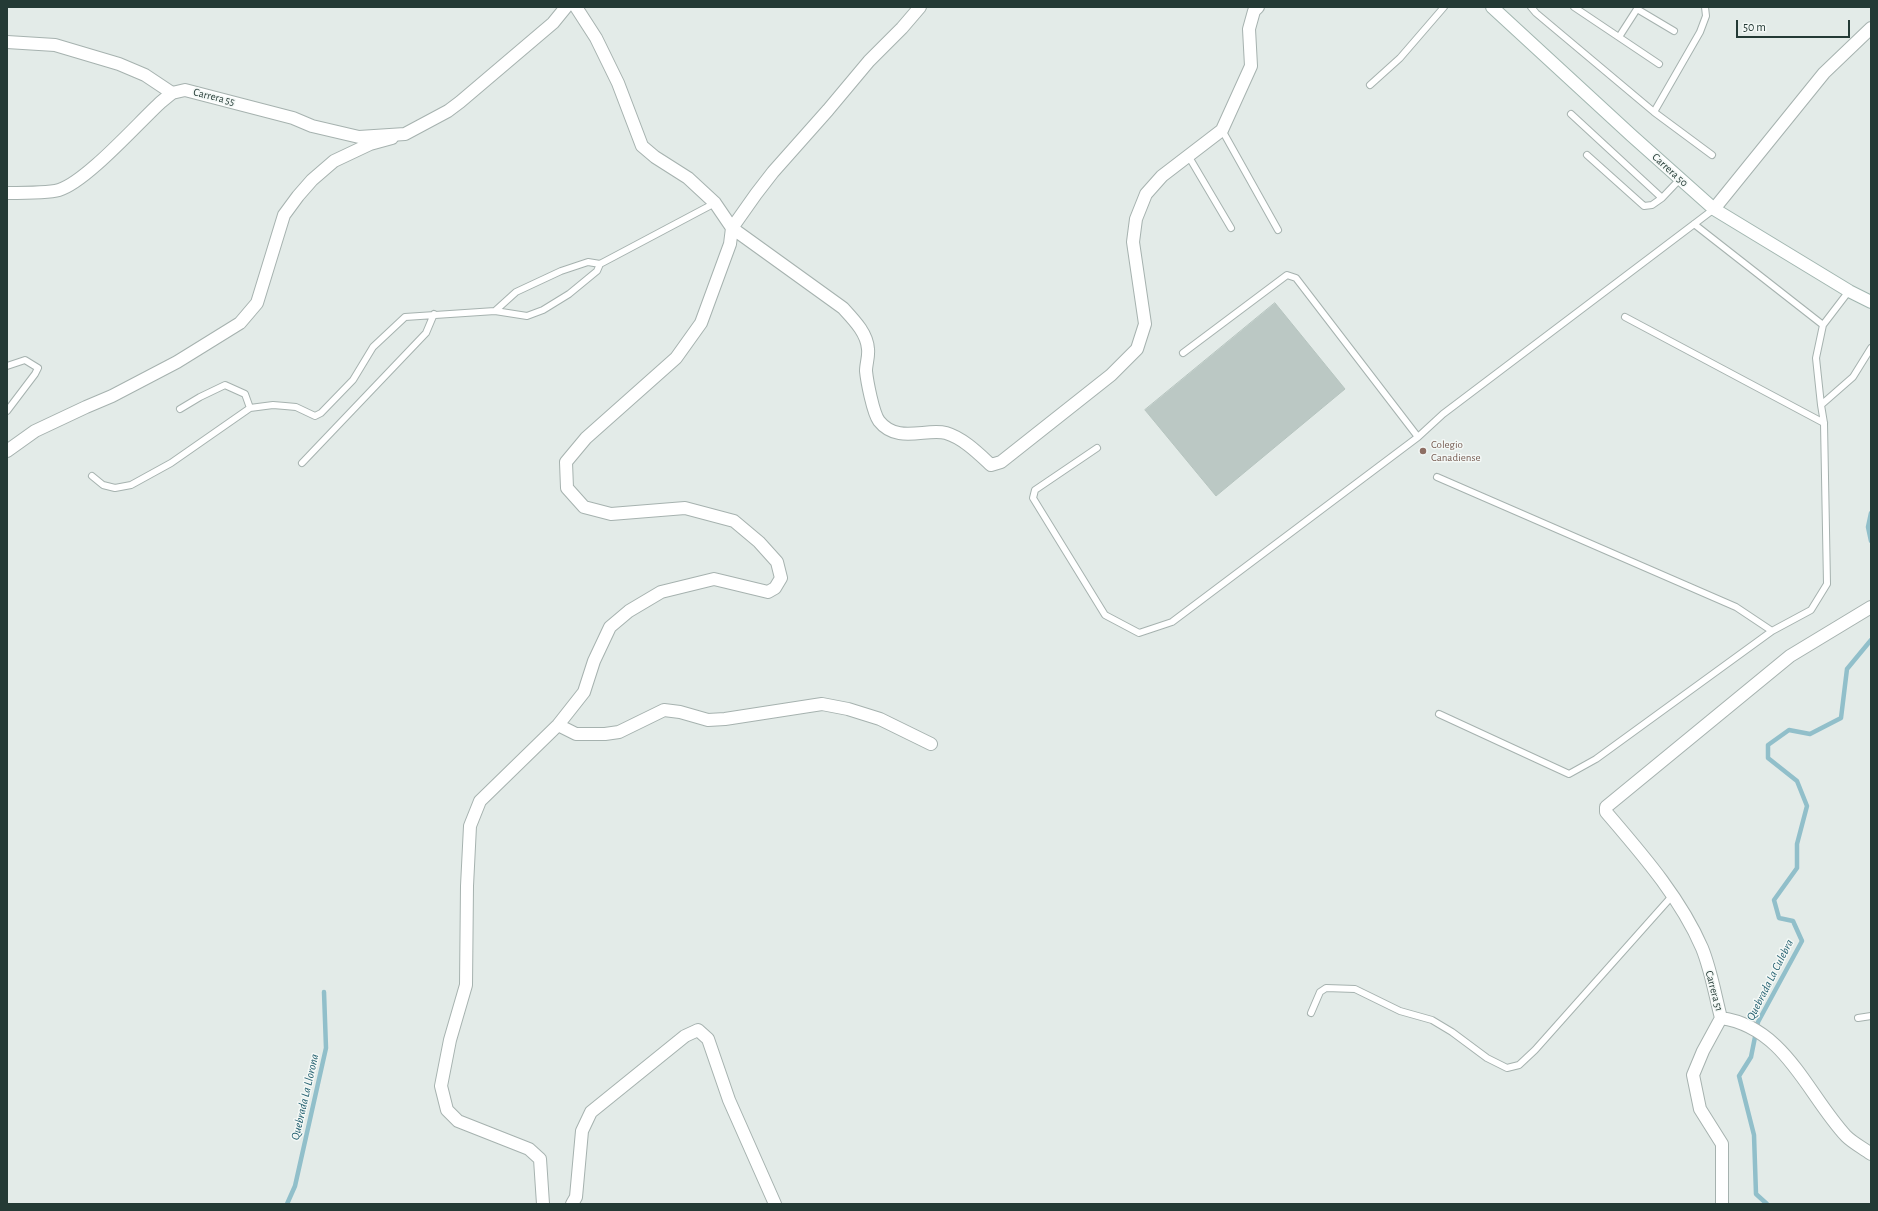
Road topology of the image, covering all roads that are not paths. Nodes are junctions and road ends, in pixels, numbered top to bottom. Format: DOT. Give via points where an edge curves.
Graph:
graph roads {
  1 [pos="566,7"];
  2 [pos="576,7"];
  3 [pos="920,7"];
  4 [pos="1258,7"];
  5 [pos="1444,7"];
  6 [pos="1492,7"];
  7 [pos="1531,7"];
  8 [pos="1574,7"];
  9 [pos="1705,7"];
  10 [pos="1636,8"];
  11 [pos="1871,28"];
  12 [pos="1674,31"];
  13 [pos="1619,37"];
  14 [pos="7,42"];
  15 [pos="1658,64"];
  16 [pos="1370,85"];
  17 [pos="172,93"];
  18 [pos="1654,112"];
  19 [pos="1571,114"];
  20 [pos="1222,130"];
  21 [pos="405,134"];
  22 [pos="1587,155"];
  23 [pos="1712,155"];
  24 [pos="1189,157"];
  25 [pos="1680,179"];
  26 [pos="7,193"];
  27 [pos="1662,198"];
  28 [pos="715,203"];
  29 [pos="1714,208"];
  30 [pos="1694,224"];
  31 [pos="732,228"];
  32 [pos="1232,228"];
  33 [pos="1278,230"];
  34 [pos="600,264"];
  35 [pos="1849,291"];
  36 [pos="1871,302"];
  37 [pos="495,311"];
  38 [pos="434,314"];
  39 [pos="1625,316"];
  40 [pos="1823,325"];
  41 [pos="1871,348"];
  42 [pos="1183,353"];
  43 [pos="7,366"];
  44 [pos="1821,405"];
  45 [pos="250,408"];
  46 [pos="180,409"];
  47 [pos="7,411"];
  48 [pos="1824,423"];
  49 [pos="1418,437"];
  50 [pos="1097,448"];
  51 [pos="7,450"];
  52 [pos="302,463"];
  53 [pos="92,476"];
  54 [pos="1437,477"];
  55 [pos="1871,606"];
  56 [pos="1772,631"];
  57 [pos="1439,714"];
  58 [pos="558,725"];
  59 [pos="931,744"];
  60 [pos="1673,895"];
  61 [pos="1311,1012"];
  62 [pos="1871,1016"];
  63 [pos="1721,1018"];
  64 [pos="1858,1018"];
  65 [pos="1871,1154"];
  66 [pos="543,1204"];
  67 [pos="572,1204"];
  68 [pos="775,1204"];
  69 [pos="1722,1204"];
  1 -- 21 [label="street" via="553,23 460,102"];
  2 -- 28 [label="street" via="596,38 618,83 642,146 688,178"];
  3 -- 31 [label="street" via="869,61 773,172"];
  4 -- 20 [label="street" via="1254,11 1249,29 1251,66"];
  5 -- 16 [label="lane" via="1400,58"];
  6 -- 25 [label="street, Carrera 50"];
  7 -- 18 [label="lane"];
  8 -- 13 [label="lane"];
  9 -- 18 [label="lane" via="1706,16 1700,32"];
  10 -- 12 [label="lane"];
  10 -- 13 [label="lane"];
  11 -- 29 [label="street" via="1824,73"];
  13 -- 15 [label="lane"];
  14 -- 17 [label="street" via="55,45 119,64 145,75"];
  17 -- 21 [label="street, Carrera 55" via="185,90 359,137"];
  17 -- 26 [label="street" via="86,174 70,185 58,190"];
  18 -- 23 [label="lane"];
  19 -- 27 [label="lane"];
  20 -- 24 [label="street"];
  20 -- 33 [label="lane"];
  21 -- 51 [label="street" via="370,144 334,161 298,196 284,215 257,303 240,323 177,362 112,396 35,431"];
  22 -- 27 [label="lane" via="1644,206 1652,205"];
  24 -- 31 [label="street" via="1162,176 1146,194 1136,219 1133,242 1145,324 1136,350 1111,375 1007,458 991,465 968,445 946,433 904,434 879,421 869,391 868,349 864,334 855,320 843,308"];
  24 -- 32 [label="lane"];
  25 -- 27 [label="lane"];
  25 -- 29 [label="street, Carrera 50"];
  28 -- 31 [label="street"];
  28 -- 34 [label="lane"];
  29 -- 30 [label="lane"];
  29 -- 35 [label="street, Carrera 50"];
  30 -- 40 [label="lane"];
  30 -- 49 [label="lane" via="1443,414"];
  31 -- 58 [label="street" via="730,244 701,323 676,358 586,438 566,462 567,488 584,507 611,514 685,508 734,521 759,542 777,562 781,578 775,588 768,592 714,579 661,592 629,611 610,627 594,661 584,692"];
  34 -- 37 [label="lane" via="588,262 561,271 516,292"];
  34 -- 37 [label="lane" via="592,276 543,310 527,316"];
  35 -- 36 [label="street, Carrera 50"];
  35 -- 40 [label="lane"];
  37 -- 38 [label="lane"];
  38 -- 45 [label="lane" via="406,316 373,347 353,380 321,413 315,416 296,407 273,404"];
  38 -- 52 [label="lane" via="426,333"];
  39 -- 48 [label="lane"];
  40 -- 44 [label="lane" via="1816,358"];
  41 -- 44 [label="lane" via="1853,377"];
  42 -- 49 [label="lane" via="1287,275 1296,278"];
  43 -- 47 [label="lane" via="25,360 38,368"];
  44 -- 48 [label="lane"];
  45 -- 46 [label="lane" via="245,394 225,385"];
  45 -- 53 [label="lane" via="171,464 131,485 115,488 103,485"];
  48 -- 56 [label="lane" via="1827,584 1811,610"];
  49 -- 50 [label="lane" via="1172,622 1139,633 1105,615 1033,498 1035,490"];
  54 -- 56 [label="lane" via="1736,607"];
  55 -- 60 [label="street, Carrera 51" via="1790,656 1606,807 1606,812"];
  56 -- 57 [label="lane" via="1596,759 1569,774"];
  58 -- 59 [label="street" via="576,734 605,734 618,732 664,710 708,720 822,704 880,719"];
  58 -- 66 [label="street" via="480,801 470,826 466,985 450,1040 441,1086 448,1110 458,1121 529,1149 540,1159"];
  60 -- 61 [label="lane" via="1519,1065 1507,1068 1487,1058 1432,1020 1400,1011 1355,989 1326,988 1320,992"];
  60 -- 63 [label="street, Carrera 51" via="1702,948"];
  62 -- 64 [label="lane"];
  63 -- 65 [label="street, Carrera 51" via="1737,1020 1758,1031 1782,1052 1847,1136"];
  63 -- 69 [label="street" via="1693,1075 1700,1109 1722,1144"];
  67 -- 68 [label="street" via="576,1197 582,1132 591,1112 685,1036 698,1030 708,1039 729,1100"];
}
